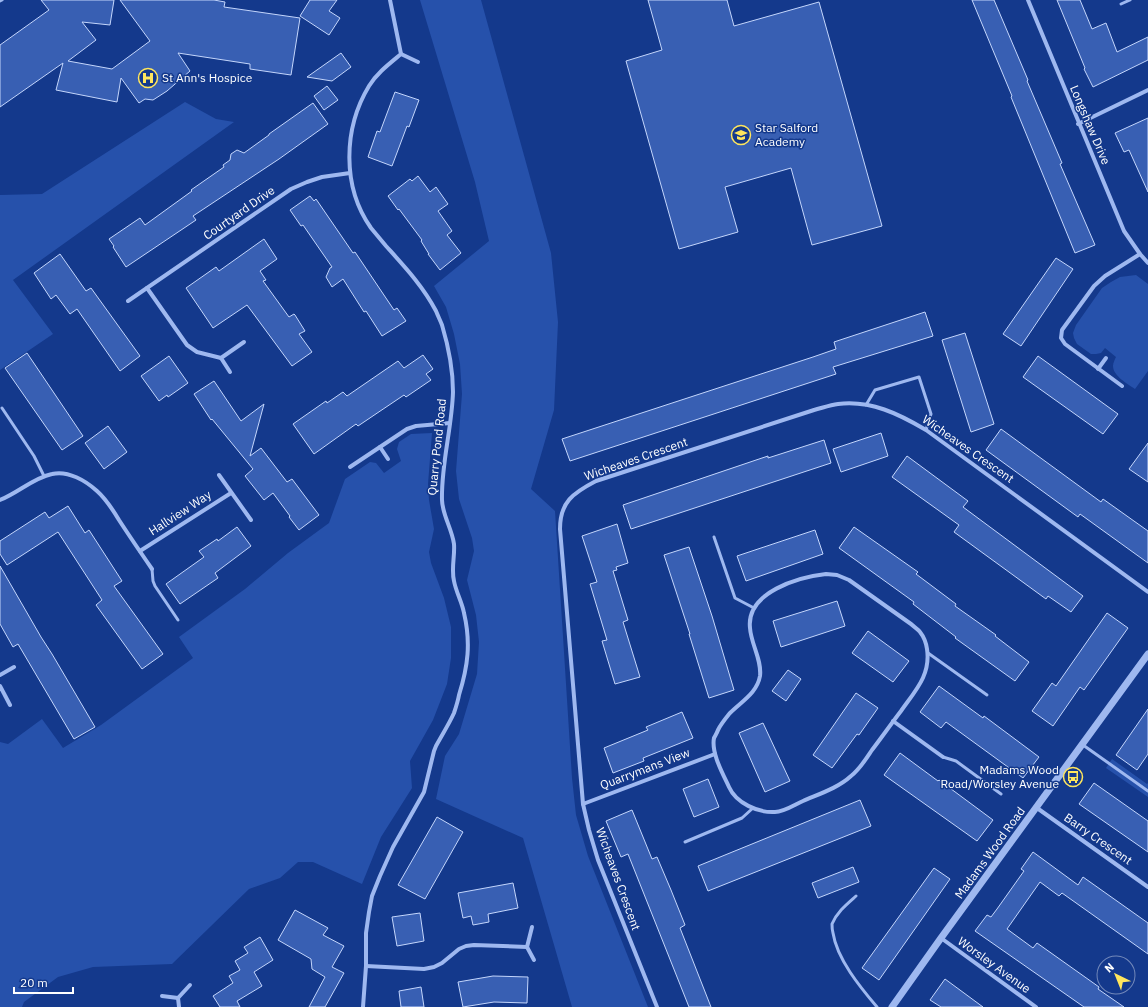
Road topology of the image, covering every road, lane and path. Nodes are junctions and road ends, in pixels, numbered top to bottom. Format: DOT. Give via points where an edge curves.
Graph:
graph roads {
  1 [pos="390,0"];
  2 [pos="1028,0"];
  3 [pos="1130,0"];
  4 [pos="1121,4"];
  5 [pos="401,54"];
  6 [pos="418,62"];
  7 [pos="1148,90"];
  8 [pos="1078,124"];
  9 [pos="350,173"];
  10 [pos="1140,254"];
  11 [pos="1148,263"];
  12 [pos="147,288"];
  13 [pos="128,301"];
  14 [pos="244,342"];
  15 [pos="221,358"];
  16 [pos="1106,358"];
  17 [pos="1098,369"];
  18 [pos="230,372"];
  19 [pos="1122,386"];
  20 [pos="866,405"];
  21 [pos="2,408"];
  22 [pos="450,423"];
  23 [pos="926,430"];
  24 [pos="380,447"];
  25 [pos="388,459"];
  26 [pos="350,467"];
  27 [pos="44,476"];
  28 [pos="218,476"];
  29 [pos="231,492"];
  30 [pos="0,500"];
  31 [pos="251,520"];
  32 [pos="714,537"];
  33 [pos="140,551"];
  34 [pos="152,569"];
  35 [pos="1148,592"];
  36 [pos="754,608"];
  37 [pos="178,620"];
  38 [pos="928,653"];
  39 [pos="1148,654"];
  40 [pos="14,667"];
  41 [pos="0,675"];
  42 [pos="0,686"];
  43 [pos="987,695"];
  44 [pos="10,705"];
  45 [pos="894,721"];
  46 [pos="1083,745"];
  47 [pos="715,754"];
  48 [pos="943,757"];
  49 [pos="1148,791"];
  50 [pos="1001,794"];
  51 [pos="583,804"];
  52 [pos="752,808"];
  53 [pos="1037,808"];
  54 [pos="685,842"];
  55 [pos="1148,887"];
  56 [pos="856,896"];
  57 [pos="532,928"];
  58 [pos="941,938"];
  59 [pos="527,947"];
  60 [pos="534,960"];
  61 [pos="366,966"];
  62 [pos="190,985"];
  63 [pos="162,996"];
  64 [pos="178,998"];
  65 [pos="179,1007"];
  66 [pos="362,1007"];
  67 [pos="657,1007"];
  68 [pos="876,1007"];
  69 [pos="892,1007"];
  70 [pos="1036,1007"];
  1 -- 5 [label="street"];
  2 -- 8 [label="street, Longshaw Drive"];
  3 -- 4 [label="lane"];
  5 -- 6 [label="street"];
  5 -- 9 [label="street, Quarry Pond Road" via="384,68 370,85 360,104 352,126 349,149"];
  7 -- 8 [label="street"];
  8 -- 10 [label="street, Longshaw Drive" via="1124,231"];
  9 -- 12 [label="street, Courtyard Drive" via="322,177 291,189"];
  9 -- 22 [label="street, Quarry Pond Road" via="363,215 419,284 442,324 453,392"];
  10 -- 11 [label="street, Longshaw Drive"];
  10 -- 17 [label="street" via="1094,286 1062,330 1061,338 1065,344"];
  12 -- 13 [label="street, Courtyard Drive"];
  12 -- 15 [label="street" via="187,345 197,352"];
  14 -- 15 [label="street"];
  15 -- 18 [label="street"];
  16 -- 17 [label="street"];
  17 -- 19 [label="street"];
  20 -- 23 [label="street, Wicheaves Crescent" via="898,414"];
  20 -- 23 [label="lane" via="875,390 919,376 931,414"];
  20 -- 51 [label="street, Wicheaves Crescent" via="837,404 814,410 596,481 584,487 568,502 562,511 560,529"];
  21 -- 27 [label="lane" via="34,456"];
  22 -- 24 [label="street" via="407,429"];
  22 -- 61 [label="street, Quarry Pond Road" via="443,464 442,503 453,538 453,574 464,612 468,638 467,662 454,712 436,746 424,792 393,847 372,896 366,932"];
  23 -- 35 [label="street, Wicheaves Crescent"];
  24 -- 25 [label="street"];
  24 -- 26 [label="street"];
  27 -- 30 [label="street"];
  27 -- 33 [label="street" via="53,473 72,475 97,491"];
  28 -- 29 [label="street, Hallview Way"];
  29 -- 31 [label="street, Hallview Way"];
  29 -- 33 [label="street, Hallview Way"];
  32 -- 36 [label="lane" via="735,598"];
  33 -- 34 [label="street"];
  34 -- 37 [label="lane" via="155,586"];
  36 -- 38 [label="street" via="764,596 788,582 812,575 837,575 856,584 912,624 926,642"];
  36 -- 47 [label="street" via="749,626 760,676 749,697 721,724 714,738"];
  38 -- 43 [label="lane"];
  38 -- 45 [label="street" via="927,670 922,680"];
  39 -- 46 [label="street, Madams Wood Road"];
  40 -- 41 [label="street"];
  42 -- 44 [label="street"];
  45 -- 48 [label="street"];
  45 -- 52 [label="street" via="860,767 841,784 776,812"];
  46 -- 49 [label="lane"];
  46 -- 53 [label="street, Madams Wood Road"];
  47 -- 51 [label="street, Quarrymans View"];
  47 -- 52 [label="street" via="730,790 745,805"];
  48 -- 50 [label="lane" via="956,761"];
  51 -- 67 [label="street, Wicheaves Crescent" via="598,860"];
  52 -- 54 [label="lane" via="742,818"];
  53 -- 55 [label="street, Barry Crescent"];
  53 -- 58 [label="street, Madams Wood Road"];
  56 -- 68 [label="lane" via="839,911 832,925 834,941 847,968"];
  57 -- 59 [label="street"];
  58 -- 69 [label="street, Madams Wood Road"];
  58 -- 70 [label="street, Worsley Avenue"];
  59 -- 60 [label="street"];
  59 -- 61 [label="street" via="474,944 459,949 442,963 424,969"];
  61 -- 66 [label="street, Quarry Pond Road"];
  62 -- 64 [label="street"];
  63 -- 64 [label="street"];
  64 -- 65 [label="street"];
}
